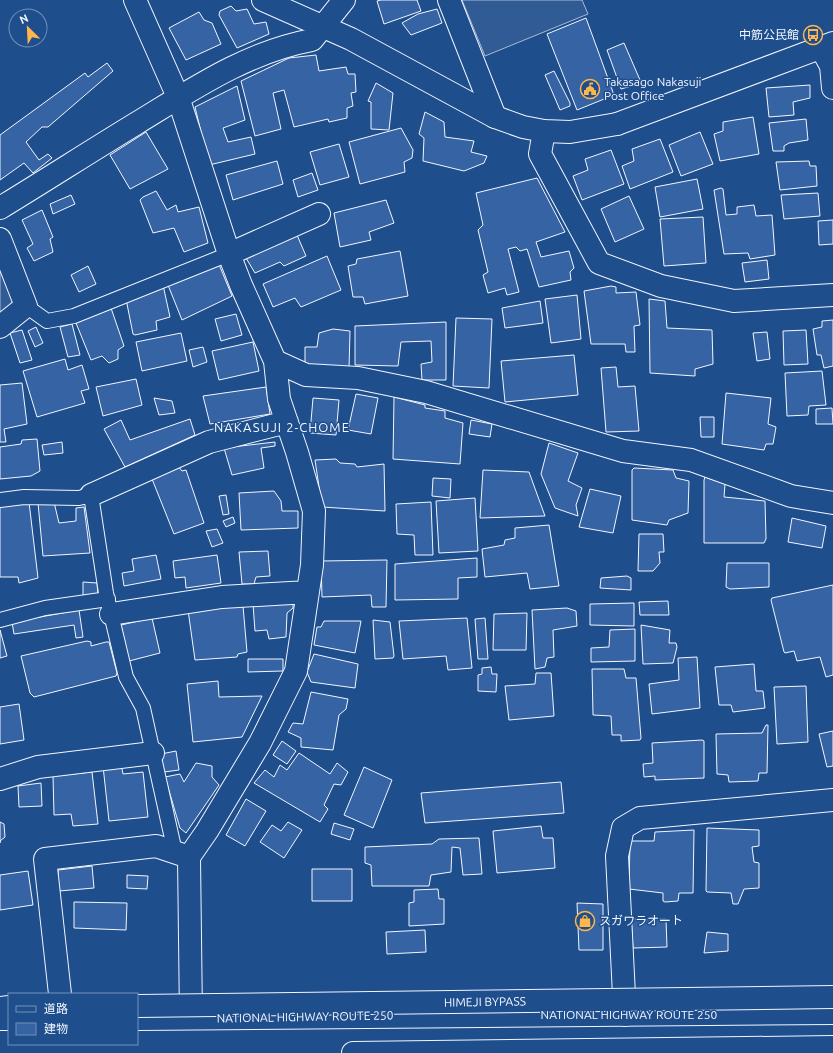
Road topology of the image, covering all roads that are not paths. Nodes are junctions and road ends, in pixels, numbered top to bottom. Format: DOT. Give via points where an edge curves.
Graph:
graph roads {
  1 [pos="135,0"];
  2 [pos="264,0"];
  3 [pos="344,0"];
  4 [pos="449,0"];
  5 [pos="323,26"];
  6 [pos="827,46"];
  7 [pos="833,88"];
  8 [pos="178,97"];
  9 [pos="495,117"];
  10 [pos="544,131"];
  11 [pos="0,208"];
  12 [pos="320,214"];
  13 [pos="0,239"];
  14 [pos="229,254"];
  15 [pos="833,295"];
  16 [pos="26,306"];
  17 [pos="0,327"];
  18 [pos="275,361"];
  19 [pos="287,422"];
  20 [pos="91,495"];
  21 [pos="0,500"];
  22 [pos="833,504"];
  23 [pos="308,592"];
  24 [pos="109,606"];
  25 [pos="0,620"];
  26 [pos="153,753"];
  27 [pos="0,779"];
  28 [pos="833,800"];
  29 [pos="182,855"];
  30 [pos="60,993"];
  31 [pos="833,997"];
  32 [pos="138,1006"];
  33 [pos="833,1013"];
  34 [pos="625,1014"];
  35 [pos="190,1018"];
  36 [pos="138,1019"];
  37 [pos="833,1047"];
  38 [pos="572,1051"];
  39 [pos="353,1053"];
  1 -- 8 [label="main road"];
  2 -- 5 [label="main road"];
  3 -- 5 [label="main road"];
  4 -- 9 [label="main road"];
  5 -- 8 [label="main road" via="312,40 252,57"];
  5 -- 9 [label="main road"];
  6 -- 7 [label="main road"];
  6 -- 10 [label="main road" via="617,124 570,132"];
  8 -- 11 [label="main road"];
  8 -- 14 [label="main road"];
  9 -- 10 [label="main road"];
  10 -- 15 [label="main road" via="540,154 600,263 661,286 734,301"];
  12 -- 14 [label="main road"];
  13 -- 16 [label="main road"];
  14 -- 16 [label="lane" via="74,316 47,321"];
  14 -- 18 [label="main road"];
  16 -- 17 [label="main road"];
  18 -- 19 [label="main road" via="279,400"];
  18 -- 22 [label="main road" via="306,375 358,378 426,392 624,451 691,460 791,496"];
  19 -- 20 [label="main road" via="209,442"];
  19 -- 23 [label="main road" via="314,511"];
  20 -- 21 [label="lane" via="78,498 24,497"];
  20 -- 24 [label="lane"];
  23 -- 24 [label="main road"];
  23 -- 29 [label="main road" via="296,671 256,749 207,831"];
  24 -- 25 [label="lane" via="45,608"];
  24 -- 26 [label="lane" via="126,677 143,708"];
  26 -- 27 [label="main road" via="38,767"];
  26 -- 29 [label="lane"];
  28 -- 34 [label="main road" via="640,818 623,828 617,856"];
  29 -- 30 [label="main road" via="156,846 45,859"];
  29 -- 35 [label="main road"];
  31 -- 32 [label="main road, HIMEJI BYPASS, bridge"];
  33 -- 34 [label="main road, NATIONAL HIGHWAY ROUTE 250"];
  34 -- 35 [label="main road, NATIONAL HIGHWAY ROUTE 250"];
  35 -- 36 [label="main road, NATIONAL HIGHWAY ROUTE 250"];
  37 -- 38 [label="main road"];
  38 -- 39 [label="main road"];
}
